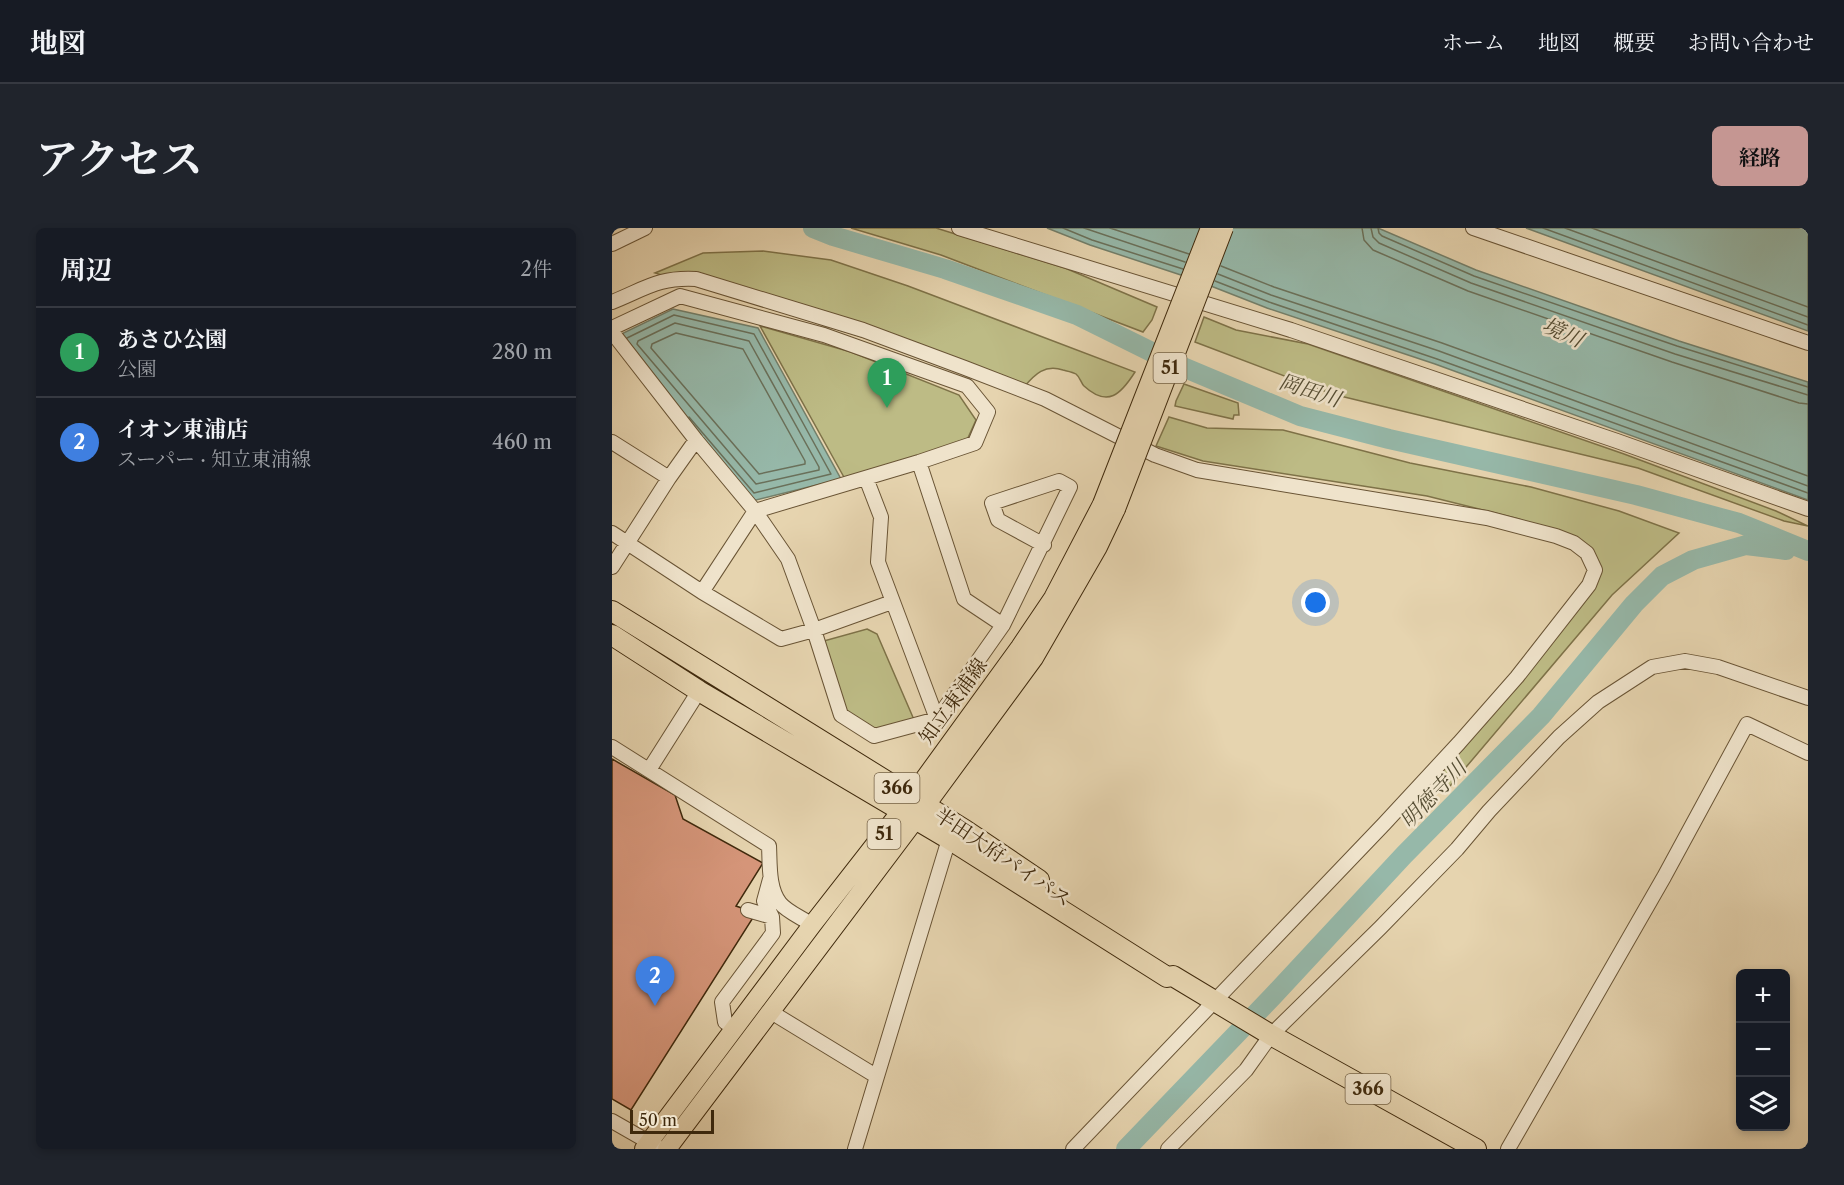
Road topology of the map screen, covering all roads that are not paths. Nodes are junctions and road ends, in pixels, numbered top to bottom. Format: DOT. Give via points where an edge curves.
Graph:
graph roads {
  1 [pos="645,228"];
  2 [pos="959,228"];
  3 [pos="1210,228"];
  4 [pos="1224,228"];
  5 [pos="1473,228"];
  6 [pos="612,244"];
  7 [pos="612,302"];
  8 [pos="612,330"];
  9 [pos="1808,344"];
  10 [pos="696,440"];
  11 [pos="612,442"];
  12 [pos="920,462"];
  13 [pos="669,478"];
  14 [pos="866,478"];
  15 [pos="1109,506"];
  16 [pos="1808,509"];
  17 [pos="755,511"];
  18 [pos="612,533"];
  19 [pos="628,543"];
  20 [pos="1044,545"];
  21 [pos="612,567"];
  22 [pos="702,592"];
  23 [pos="892,602"];
  24 [pos="612,611"];
  25 [pos="1004,625"];
  26 [pos="814,630"];
  27 [pos="612,635"];
  28 [pos="699,691"];
  29 [pos="1808,698"];
  30 [pos="937,719"];
  31 [pos="612,747"];
  32 [pos="1808,753"];
  33 [pos="649,770"];
  34 [pos="913,808"];
  35 [pos="949,839"];
  36 [pos="771,875"];
  37 [pos="748,910"];
  38 [pos="772,917"];
  39 [pos="812,925"];
  40 [pos="1173,976"];
  41 [pos="1221,1006"];
  42 [pos="771,1012"];
  43 [pos="735,1029"];
  44 [pos="1266,1032"];
  45 [pos="876,1076"];
  46 [pos="612,1121"];
  47 [pos="651,1147"];
  48 [pos="667,1149"];
  49 [pos="855,1149"];
  50 [pos="1073,1149"];
  51 [pos="1168,1149"];
  52 [pos="1476,1149"];
  53 [pos="1508,1149"];
  1 -- 6 [label="street"];
  2 -- 16 [label="street" via="1291,330"];
  3 -- 15 [label="main road, 知立東浦線 / 51, bridge"];
  4 -- 15 [label="main road, 知立東浦線 / 51, bridge"];
  5 -- 9 [label="street"];
  7 -- 41 [label="street" via="663,280 696,279 863,330 955,364 1044,399 1155,455 1197,470 1487,518 1556,536 1588,553 1595,570 1589,585 1517,677"];
  8 -- 10 [label="street"];
  8 -- 12 [label="street" via="680,296 824,335 967,386 988,412 975,443"];
  10 -- 13 [label="street"];
  10 -- 17 [label="street"];
  11 -- 13 [label="street"];
  12 -- 14 [label="street"];
  12 -- 25 [label="street" via="964,599"];
  13 -- 19 [label="street"];
  14 -- 17 [label="street"];
  14 -- 23 [label="street" via="881,517 878,562"];
  15 -- 34 [label="main road, 知立東浦線 / 51" via="1053,598"];
  17 -- 22 [label="street"];
  17 -- 26 [label="street" via="788,559"];
  18 -- 19 [label="street"];
  19 -- 21 [label="street"];
  19 -- 22 [label="street"];
  20 -- 20 [label="street" via="998,520 992,504 1059,481 1071,487"];
  20 -- 25 [label="street"];
  22 -- 26 [label="street" via="781,639"];
  23 -- 26 [label="street"];
  23 -- 30 [label="street"];
  24 -- 34 [label="highway, 半田大府パイパス / 366"];
  25 -- 30 [label="street"];
  26 -- 30 [label="street" via="841,715 874,736"];
  27 -- 28 [label="highway, 半田大府パイパス / 366"];
  28 -- 33 [label="street"];
  28 -- 34 [label="highway, 半田大府パイパス / 366"];
  29 -- 44 [label="street" via="1718,667 1666,663 1643,671 1598,702 1559,737 1380,928"];
  31 -- 33 [label="street"];
  32 -- 53 [label="street" via="1747,724"];
  33 -- 36 [label="street" via="769,846"];
  34 -- 35 [label="highway, 半田大府パイパス / 366"];
  34 -- 39 [label="main road, 知立東浦線 / 51"];
  34 -- 40 [label="highway, 半田大府パイパス / 366" via="965,830 1169,969"];
  34 -- 42 [label="main road, 知立東浦線 / 51"];
  35 -- 40 [label="highway, 半田大府パイパス / 366" via="1167,976"];
  35 -- 45 [label="street"];
  36 -- 38 [label="street" via="764,901"];
  36 -- 39 [label="street" via="780,904"];
  37 -- 38 [label="street"];
  38 -- 43 [label="street" via="773,933 722,1002 725,1022"];
  39 -- 43 [label="main road, 知立東浦線 / 51"];
  40 -- 41 [label="highway, 半田大府パイパス / 366"];
  41 -- 44 [label="highway, 半田大府パイパス / 366"];
  41 -- 50 [label="street"];
  42 -- 45 [label="street"];
  42 -- 48 [label="main road, 知立東浦線 / 51"];
  43 -- 47 [label="main road, 知立東浦線 / 51"];
  44 -- 51 [label="street" via="1246,1070"];
  44 -- 52 [label="highway, 半田大府パイパス / 366"];
  45 -- 49 [label="street"];
  46 -- 47 [label="street"];
}
